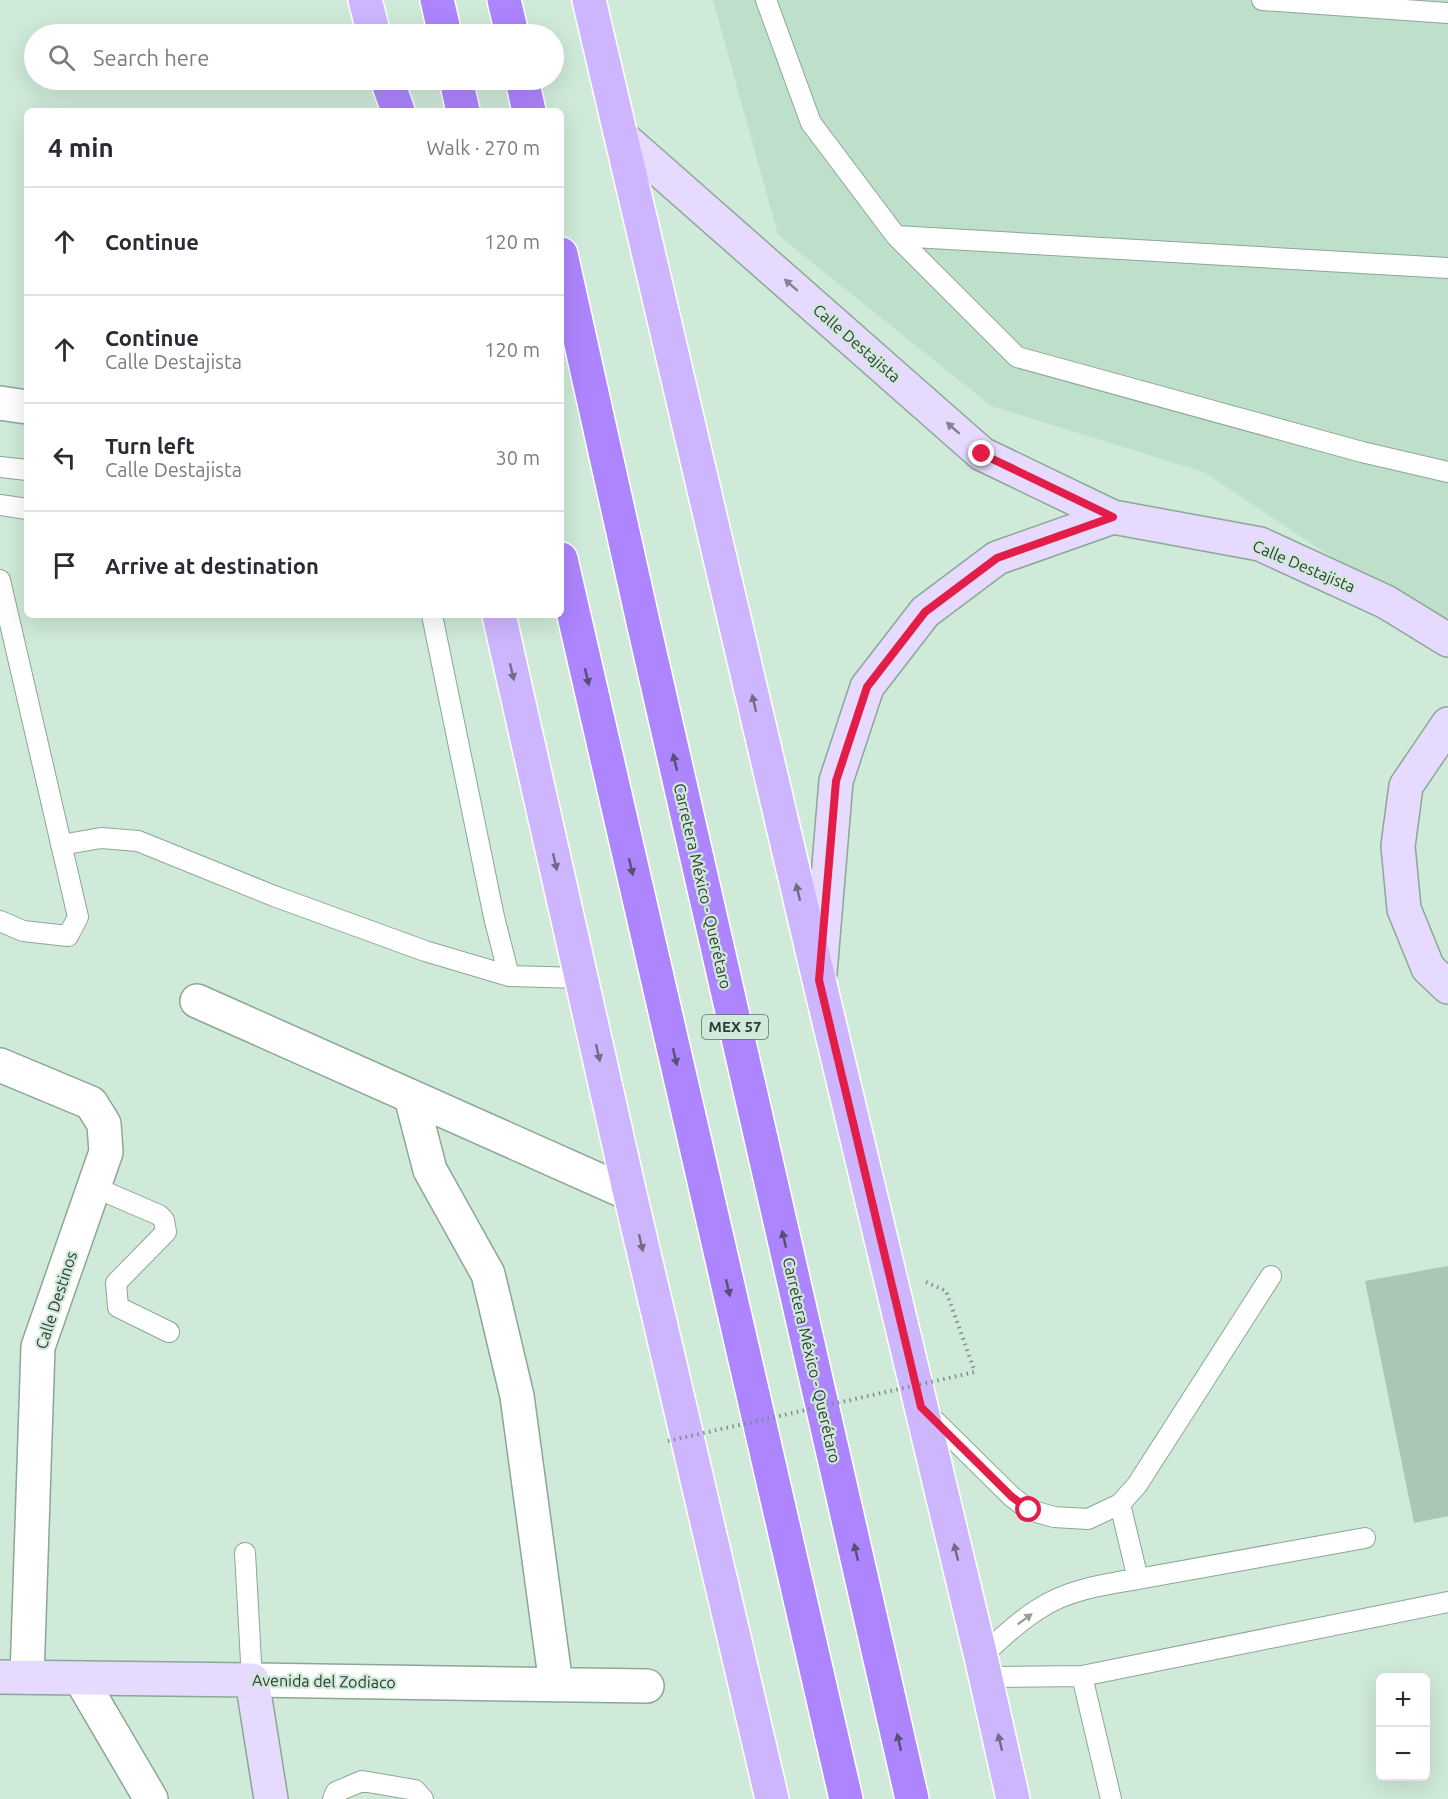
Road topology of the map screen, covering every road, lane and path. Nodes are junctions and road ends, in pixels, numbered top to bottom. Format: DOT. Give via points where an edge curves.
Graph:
graph roads {
  1 [pos="365,0"];
  2 [pos="437,0"];
  3 [pos="504,0"];
  4 [pos="589,0"];
  5 [pos="766,0"];
  6 [pos="1262,0"];
  7 [pos="1448,13"];
  8 [pos="371,24"];
  9 [pos="443,24"];
  10 [pos="510,24"];
  11 [pos="388,90"];
  12 [pos="390,90"];
  13 [pos="458,90"];
  14 [pos="524,90"];
  15 [pos="391,108"];
  16 [pos="397,108"];
  17 [pos="462,108"];
  18 [pos="528,108"];
  19 [pos="622,137"];
  20 [pos="896,236"];
  21 [pos="564,268"];
  22 [pos="1448,268"];
  23 [pos="0,403"];
  24 [pos="24,407"];
  25 [pos="0,467"];
  26 [pos="24,470"];
  27 [pos="1448,472"];
  28 [pos="0,505"];
  29 [pos="24,509"];
  30 [pos="1113,517"];
  31 [pos="564,573"];
  32 [pos="0,580"];
  33 [pos="564,596"];
  34 [pos="433,618"];
  35 [pos="500,618"];
  36 [pos="578,638"];
  37 [pos="1448,640"];
  38 [pos="1448,724"];
  39 [pos="61,845"];
  40 [pos="0,921"];
  41 [pos="509,976"];
  42 [pos="581,978"];
  43 [pos="819,980"];
  44 [pos="1448,987"];
  45 [pos="197,1001"];
  46 [pos="0,1065"];
  47 [pos="411,1097"];
  48 [pos="94,1187"];
  49 [pos="630,1194"];
  50 [pos="1271,1276"];
  51 [pos="946,1291"];
  52 [pos="169,1332"];
  53 [pos="921,1407"];
  54 [pos="668,1441"];
  55 [pos="1120,1504"];
  56 [pos="1365,1538"];
  57 [pos="245,1553"];
  58 [pos="1138,1579"];
  59 [pos="1448,1602"];
  60 [pos="983,1667"];
  61 [pos="1082,1676"];
  62 [pos="14,1677"];
  63 [pos="80,1678"];
  64 [pos="252,1680"];
  65 [pos="556,1685"];
  66 [pos="647,1686"];
  67 [pos="151,1799"];
  68 [pos="271,1799"];
  69 [pos="333,1799"];
  70 [pos="423,1799"];
  71 [pos="772,1799"];
  72 [pos="846,1799"];
  73 [pos="912,1799"];
  74 [pos="1013,1799"];
  75 [pos="1111,1799"];
  1 -- 8 [label="main road"];
  2 -- 9 [label="highway"];
  3 -- 10 [label="highway"];
  4 -- 19 [label="main road"];
  5 -- 20 [label="lane" via="811,123"];
  6 -- 7 [label="lane"];
  11 -- 15 [label="main road"];
  12 -- 16 [label="highway"];
  13 -- 17 [label="highway"];
  14 -- 18 [label="highway"];
  30 -- 19 [label="main road, Calle Destajista, one-way" via="982,454"];
  43 -- 19 [label="main road, one-way"];
  20 -- 22 [label="lane"];
  20 -- 27 [label="lane" via="1017,357"];
  73 -- 21 [label="highway, Carretera México - Querétaro / MEX 57, one-way"];
  23 -- 24 [label="street"];
  25 -- 26 [label="lane"];
  28 -- 29 [label="lane"];
  30 -- 37 [label="main road, Calle Destajista" via="1260,544 1386,602"];
  30 -- 43 [label="main road, Calle Destajista" via="997,558 925,612 867,687 836,781"];
  31 -- 36 [label="highway"];
  32 -- 39 [label="lane"];
  33 -- 36 [label="highway"];
  34 -- 41 [label="lane"];
  35 -- 42 [label="main road, one-way"];
  36 -- 72 [label="highway, one-way"];
  38 -- 44 [label="main road" via="1406,786 1398,846 1404,909 1428,968"];
  39 -- 40 [label="lane" via="78,917 68,936 23,931"];
  39 -- 41 [label="lane" via="101,838 138,841 425,951"];
  41 -- 42 [label="lane"];
  42 -- 49 [label="main road, one-way"];
  43 -- 53 [label="main road"];
  45 -- 47 [label="street"];
  46 -- 48 [label="street, Calle Destinos" via="91,1103 104,1124 106,1152"];
  47 -- 49 [label="street"];
  47 -- 65 [label="street" via="430,1170 488,1275 517,1396"];
  48 -- 52 [label="lane" via="164,1220 166,1232 116,1283 118,1307"];
  48 -- 62 [label="street, Calle Destinos" via="38,1347"];
  49 -- 71 [label="main road, one-way"];
  50 -- 55 [label="lane" via="1137,1485"];
  51 -- 54 [label="path, bridge" via="975,1372"];
  53 -- 55 [label="lane" via="1029,1510 1054,1517 1088,1519"];
  60 -- 53 [label="main road, one-way"];
  55 -- 58 [label="lane"];
  56 -- 58 [label="lane"];
  57 -- 64 [label="lane"];
  60 -- 58 [label="lane, one-way" via="1013,1627 1040,1608 1104,1584"];
  59 -- 61 [label="lane"];
  60 -- 61 [label="lane"];
  74 -- 60 [label="main road, one-way"];
  61 -- 75 [label="lane"];
  62 -- 63 [label="main road, Avenida del Zodiaco"];
  63 -- 64 [label="main road, Avenida del Zodiaco"];
  63 -- 67 [label="street"];
  64 -- 65 [label="street, Avenida del Zodiaco"];
  64 -- 68 [label="main road"];
  65 -- 66 [label="street, Avenida del Zodiaco"];
  69 -- 70 [label="lane" via="336,1792 362,1781 415,1790"];
}
